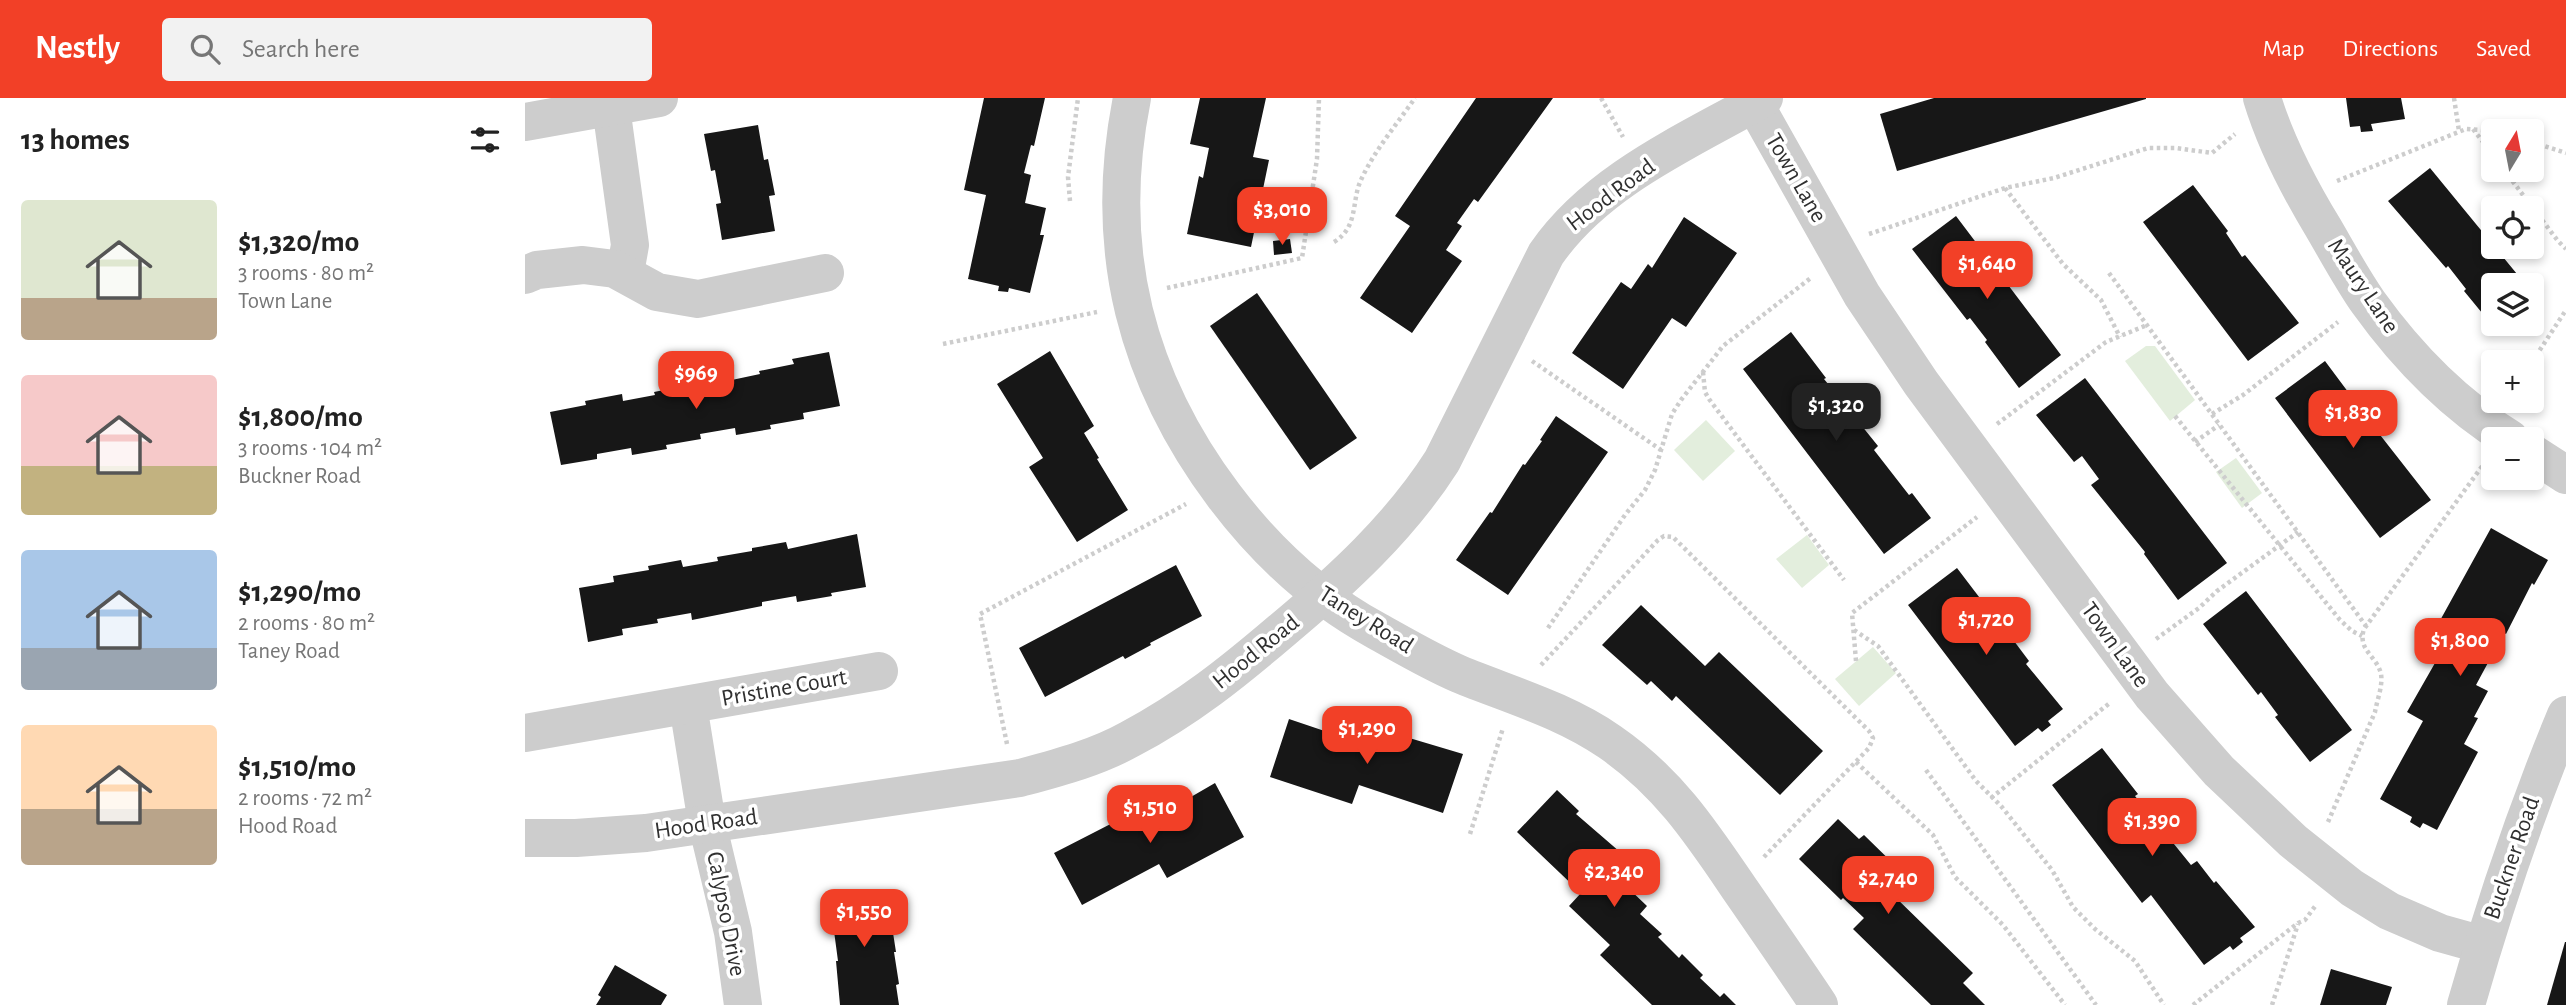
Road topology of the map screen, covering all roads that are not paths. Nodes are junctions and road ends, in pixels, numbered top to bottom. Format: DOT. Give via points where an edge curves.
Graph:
graph roads {
  1 [pos="659,98"];
  2 [pos="1132,98"];
  3 [pos="1759,101"];
  4 [pos="2264,104"];
  5 [pos="611,107"];
  6 [pos="525,122"];
  7 [pos="825,273"];
  8 [pos="625,274"];
  9 [pos="525,275"];
  10 [pos="2481,429"];
  11 [pos="2544,460"];
  12 [pos="2566,474"];
  13 [pos="1322,597"];
  14 [pos="879,671"];
  15 [pos="688,705"];
  16 [pos="2566,715"];
  17 [pos="525,733"];
  18 [pos="707,824"];
  19 [pos="525,838"];
  20 [pos="2483,945"];
  21 [pos="743,1005"];
  22 [pos="1819,1005"];
  23 [pos="2466,1005"];
  1 -- 5 [label="street"];
  2 -- 13 [label="street, Taney Road" via="1121,181 1124,248 1132,300 1152,366 1180,427 1218,487 1260,539"];
  3 -- 13 [label="street, Hood Road" via="1611,188 1563,230 1546,254 1424,489"];
  3 -- 20 [label="street, Town Lane" via="1862,295 1906,361 2133,670 2219,771 2293,841 2352,888 2389,911"];
  4 -- 10 [label="street, Maury Lane" via="2304,194 2367,300"];
  5 -- 6 [label="street"];
  5 -- 8 [label="street" via="630,245"];
  7 -- 8 [label="street" via="698,299 657,292"];
  8 -- 9 [label="street" via="583,265"];
  11 -- 12 [label="street"];
  13 -- 18 [label="street, Hood Road" via="1194,702 1128,740 1069,764 1014,779"];
  13 -- 22 [label="street, Taney Road" via="1456,673 1560,713 1610,742 1654,777 1693,819"];
  14 -- 15 [label="street, Pristine Court"];
  15 -- 17 [label="street, Pristine Court"];
  15 -- 18 [label="street, Pristine Court"];
  16 -- 20 [label="street, Buckner Road" via="2536,787"];
  18 -- 19 [label="street, Hood Road" via="646,833"];
  18 -- 21 [label="street, Calypso Drive" via="733,932"];
  20 -- 23 [label="street, Buckner Road"];
}
